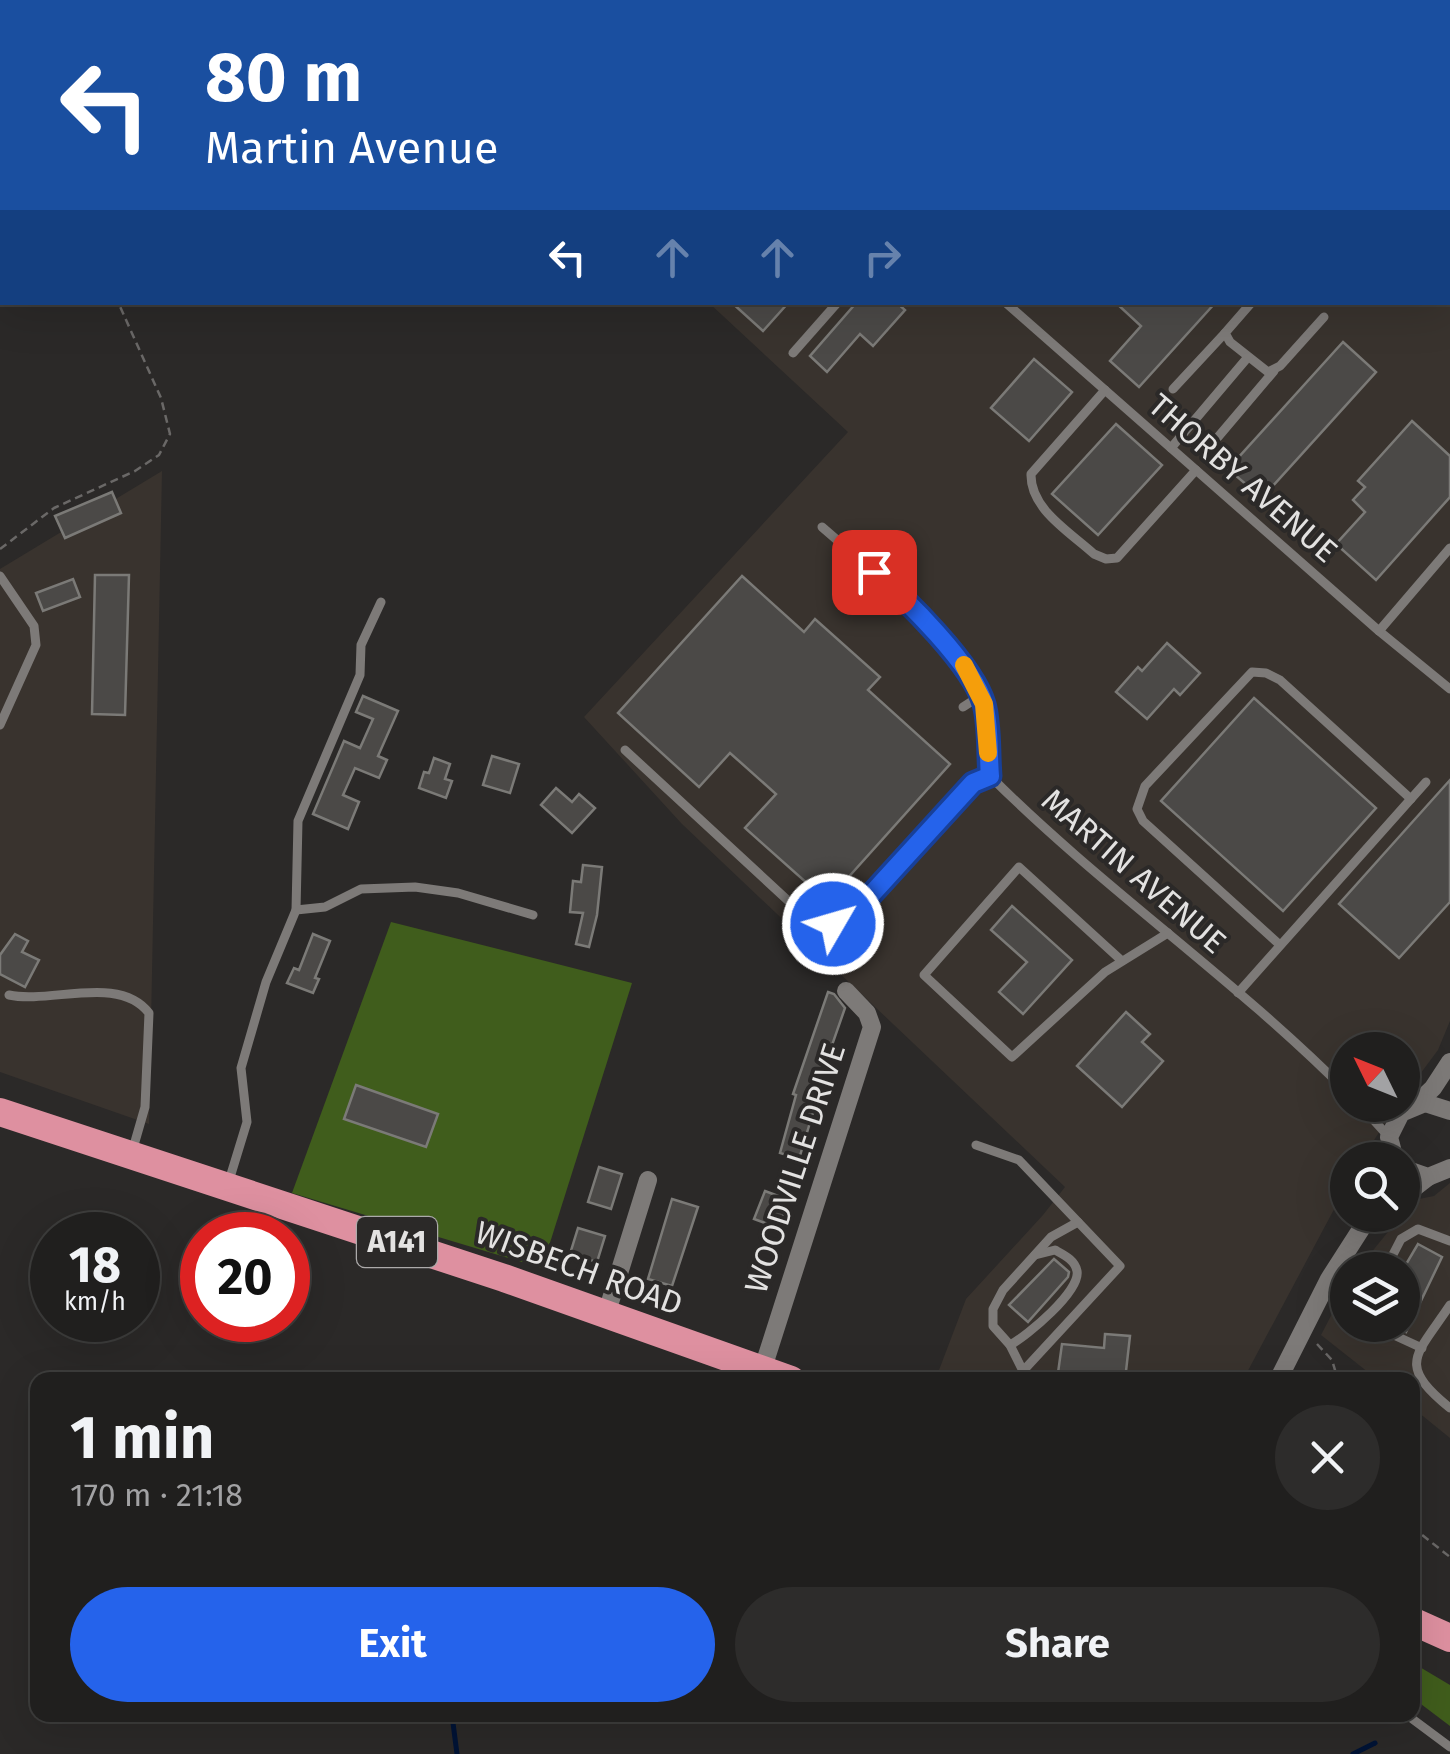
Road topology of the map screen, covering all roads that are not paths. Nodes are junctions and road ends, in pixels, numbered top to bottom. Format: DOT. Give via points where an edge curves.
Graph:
graph roads {
  1 [pos="835,305"];
  2 [pos="1009,305"];
  3 [pos="1249,305"];
  4 [pos="1324,317"];
  5 [pos="1225,333"];
  6 [pos="793,353"];
  7 [pos="1248,357"];
  8 [pos="1274,371"];
  9 [pos="1173,389"];
  10 [pos="1105,390"];
  11 [pos="1218,437"];
  12 [pos="1172,448"];
  13 [pos="1196,470"];
  14 [pos="822,527"];
  15 [pos="1450,548"];
  16 [pos="0,576"];
  17 [pos="381,602"];
  18 [pos="1380,631"];
  19 [pos="1450,689"];
  20 [pos="980,696"];
  21 [pos="963,707"];
  22 [pos="0,724"];
  23 [pos="624,750"];
  24 [pos="990,776"];
  25 [pos="1426,782"];
  26 [pos="1410,799"];
  27 [pos="296,910"];
  28 [pos="533,915"];
  29 [pos="1168,934"];
  30 [pos="1280,944"];
  31 [pos="1122,961"];
  32 [pos="846,992"];
  33 [pos="1238,993"];
  34 [pos="9,995"];
  35 [pos="1450,1062"];
  36 [pos="1330,1076"];
  37 [pos="1420,1099"];
  38 [pos="1420,1105"];
  39 [pos="1450,1111"];
  40 [pos="0,1112"];
  41 [pos="976,1145"];
  42 [pos="131,1154"];
  43 [pos="648,1180"];
  44 [pos="228,1186"];
  45 [pos="1078,1222"];
  46 [pos="1359,1232"];
  47 [pos="1450,1241"];
  48 [pos="1394,1252"];
  49 [pos="1035,1254"];
  50 [pos="1450,1305"];
  51 [pos="606,1315"];
  52 [pos="1409,1342"];
  53 [pos="1010,1345"];
  54 [pos="1422,1348"];
  55 [pos="762,1371"];
  56 [pos="765,1372"];
  57 [pos="1020,1372"];
  58 [pos="1025,1372"];
  59 [pos="1282,1372"];
  60 [pos="1417,1372"];
  61 [pos="1420,1380"];
  62 [pos="1450,1408"];
  63 [pos="1420,1625"];
  64 [pos="1447,1639"];
  65 [pos="1416,1722"];
  66 [pos="1450,1747"];
  1 -- 6 [label="lane"];
  2 -- 10 [label="lane, THORBY AVENUE"];
  3 -- 5 [label="lane"];
  4 -- 8 [label="lane"];
  5 -- 7 [label="lane"];
  5 -- 9 [label="lane"];
  7 -- 8 [label="lane"];
  7 -- 12 [label="lane"];
  8 -- 11 [label="lane"];
  10 -- 12 [label="lane, THORBY AVENUE"];
  10 -- 13 [label="lane" via="1030,474 1036,500 1094,554 1117,558"];
  12 -- 13 [label="lane, THORBY AVENUE"];
  13 -- 18 [label="lane, THORBY AVENUE"];
  14 -- 20 [label="lane" via="911,604 966,668"];
  15 -- 18 [label="lane"];
  16 -- 22 [label="lane" via="34,626 36,645"];
  17 -- 27 [label="lane" via="361,645 360,675 298,821"];
  18 -- 19 [label="lane, THORBY AVENUE"];
  20 -- 21 [label="lane"];
  20 -- 24 [label="lane"];
  23 -- 24 [label="lane" via="809,920 833,924 858,909 973,783"];
  24 -- 29 [label="lane, MARTIN AVENUE"];
  25 -- 26 [label="lane"];
  26 -- 30 [label="lane"];
  26 -- 30 [label="lane" via="1280,680 1252,672 1145,786 1137,809 1143,821"];
  27 -- 28 [label="lane" via="325,908 361,889 415,887"];
  27 -- 44 [label="lane" via="241,1068 247,1122"];
  29 -- 31 [label="lane"];
  29 -- 33 [label="lane, MARTIN AVENUE"];
  30 -- 33 [label="lane"];
  31 -- 31 [label="lane" via="1012,1057 924,975 1019,867"];
  32 -- 55 [label="street, WOODVILLE DRIVE" via="872,1027"];
  33 -- 36 [label="lane, MARTIN AVENUE"];
  34 -- 42 [label="lane" via="108,993 150,1013 145,1107"];
  35 -- 37 [label="street"];
  38 -- 39 [label="street"];
  40 -- 42 [label="highway, WISBECH ROAD / A141"];
  41 -- 45 [label="lane" via="1019,1160"];
  42 -- 44 [label="highway, WISBECH ROAD / A141"];
  43 -- 51 [label="street"];
  44 -- 51 [label="highway, WISBECH ROAD / A141"];
  45 -- 49 [label="lane"];
  45 -- 58 [label="lane" via="1120,1266"];
  46 -- 59 [label="street"];
  47 -- 48 [label="lane" via="1418,1230"];
  49 -- 53 [label="lane" via="993,1308 993,1326"];
  49 -- 53 [label="lane" via="1055,1250 1070,1259 1077,1282 1036,1328"];
  50 -- 54 [label="lane"];
  51 -- 55 [label="highway, WISBECH ROAD / A141"];
  52 -- 54 [label="lane"];
  53 -- 57 [label="lane"];
  54 -- 60 [label="lane"];
  55 -- 56 [label="highway, WISBECH ROAD / A141"];
  61 -- 62 [label="lane"];
  63 -- 64 [label="highway"];
  65 -- 66 [label="lane"];
}
